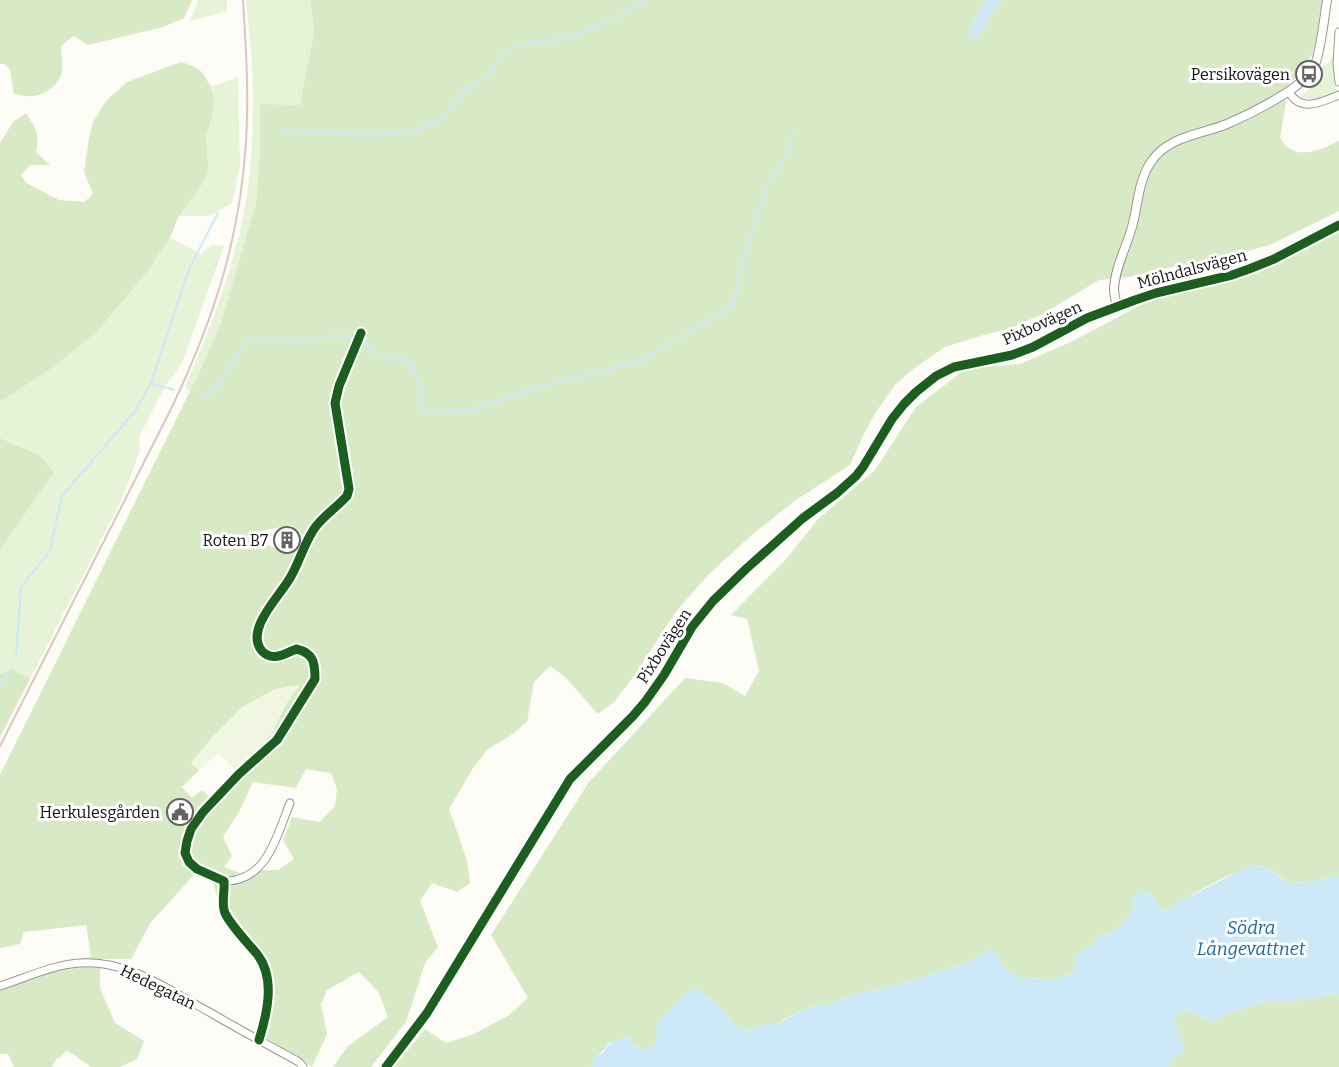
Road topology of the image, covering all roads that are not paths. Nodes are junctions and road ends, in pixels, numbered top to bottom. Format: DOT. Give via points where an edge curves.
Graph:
graph roads {
  1 [pos="1327,0"];
  2 [pos="1339,32"];
  3 [pos="1339,82"];
  4 [pos="1289,92"];
  5 [pos="1339,95"];
  6 [pos="1339,225"];
  7 [pos="1118,307"];
  8 [pos="361,333"];
  9 [pos="290,803"];
  10 [pos="224,881"];
  11 [pos="0,986"];
  12 [pos="259,1040"];
  13 [pos="303,1067"];
  14 [pos="386,1067"];
  1 -- 4 [label="street" via="1314,67"];
  2 -- 3 [label="street"];
  4 -- 5 [label="street" via="1306,104"];
  4 -- 7 [label="street" via="1227,124 1178,140 1157,154 1141,184 1116,275"];
  6 -- 7 [label="street, Mölndalsvägen" via="1249,269"];
  7 -- 14 [label="street, Pixbovägen" via="1087,318 1033,347 954,366 929,380 899,411 856,476 803,518 713,601 645,702 570,779 439,993"];
  8 -- 10 [label="street" via="335,403 347,496 315,526 291,578 257,631 258,644 266,654 278,657 296,650 308,654 315,679 277,740 203,812 187,841 185,853 189,862"];
  9 -- 10 [label="street" via="264,862 245,878"];
  10 -- 12 [label="street" via="226,916 265,970 267,1004"];
  11 -- 12 [label="street, Hedegatan" via="79,963 117,966 144,976"];
  12 -- 13 [label="street, Hedegatan"];
}
